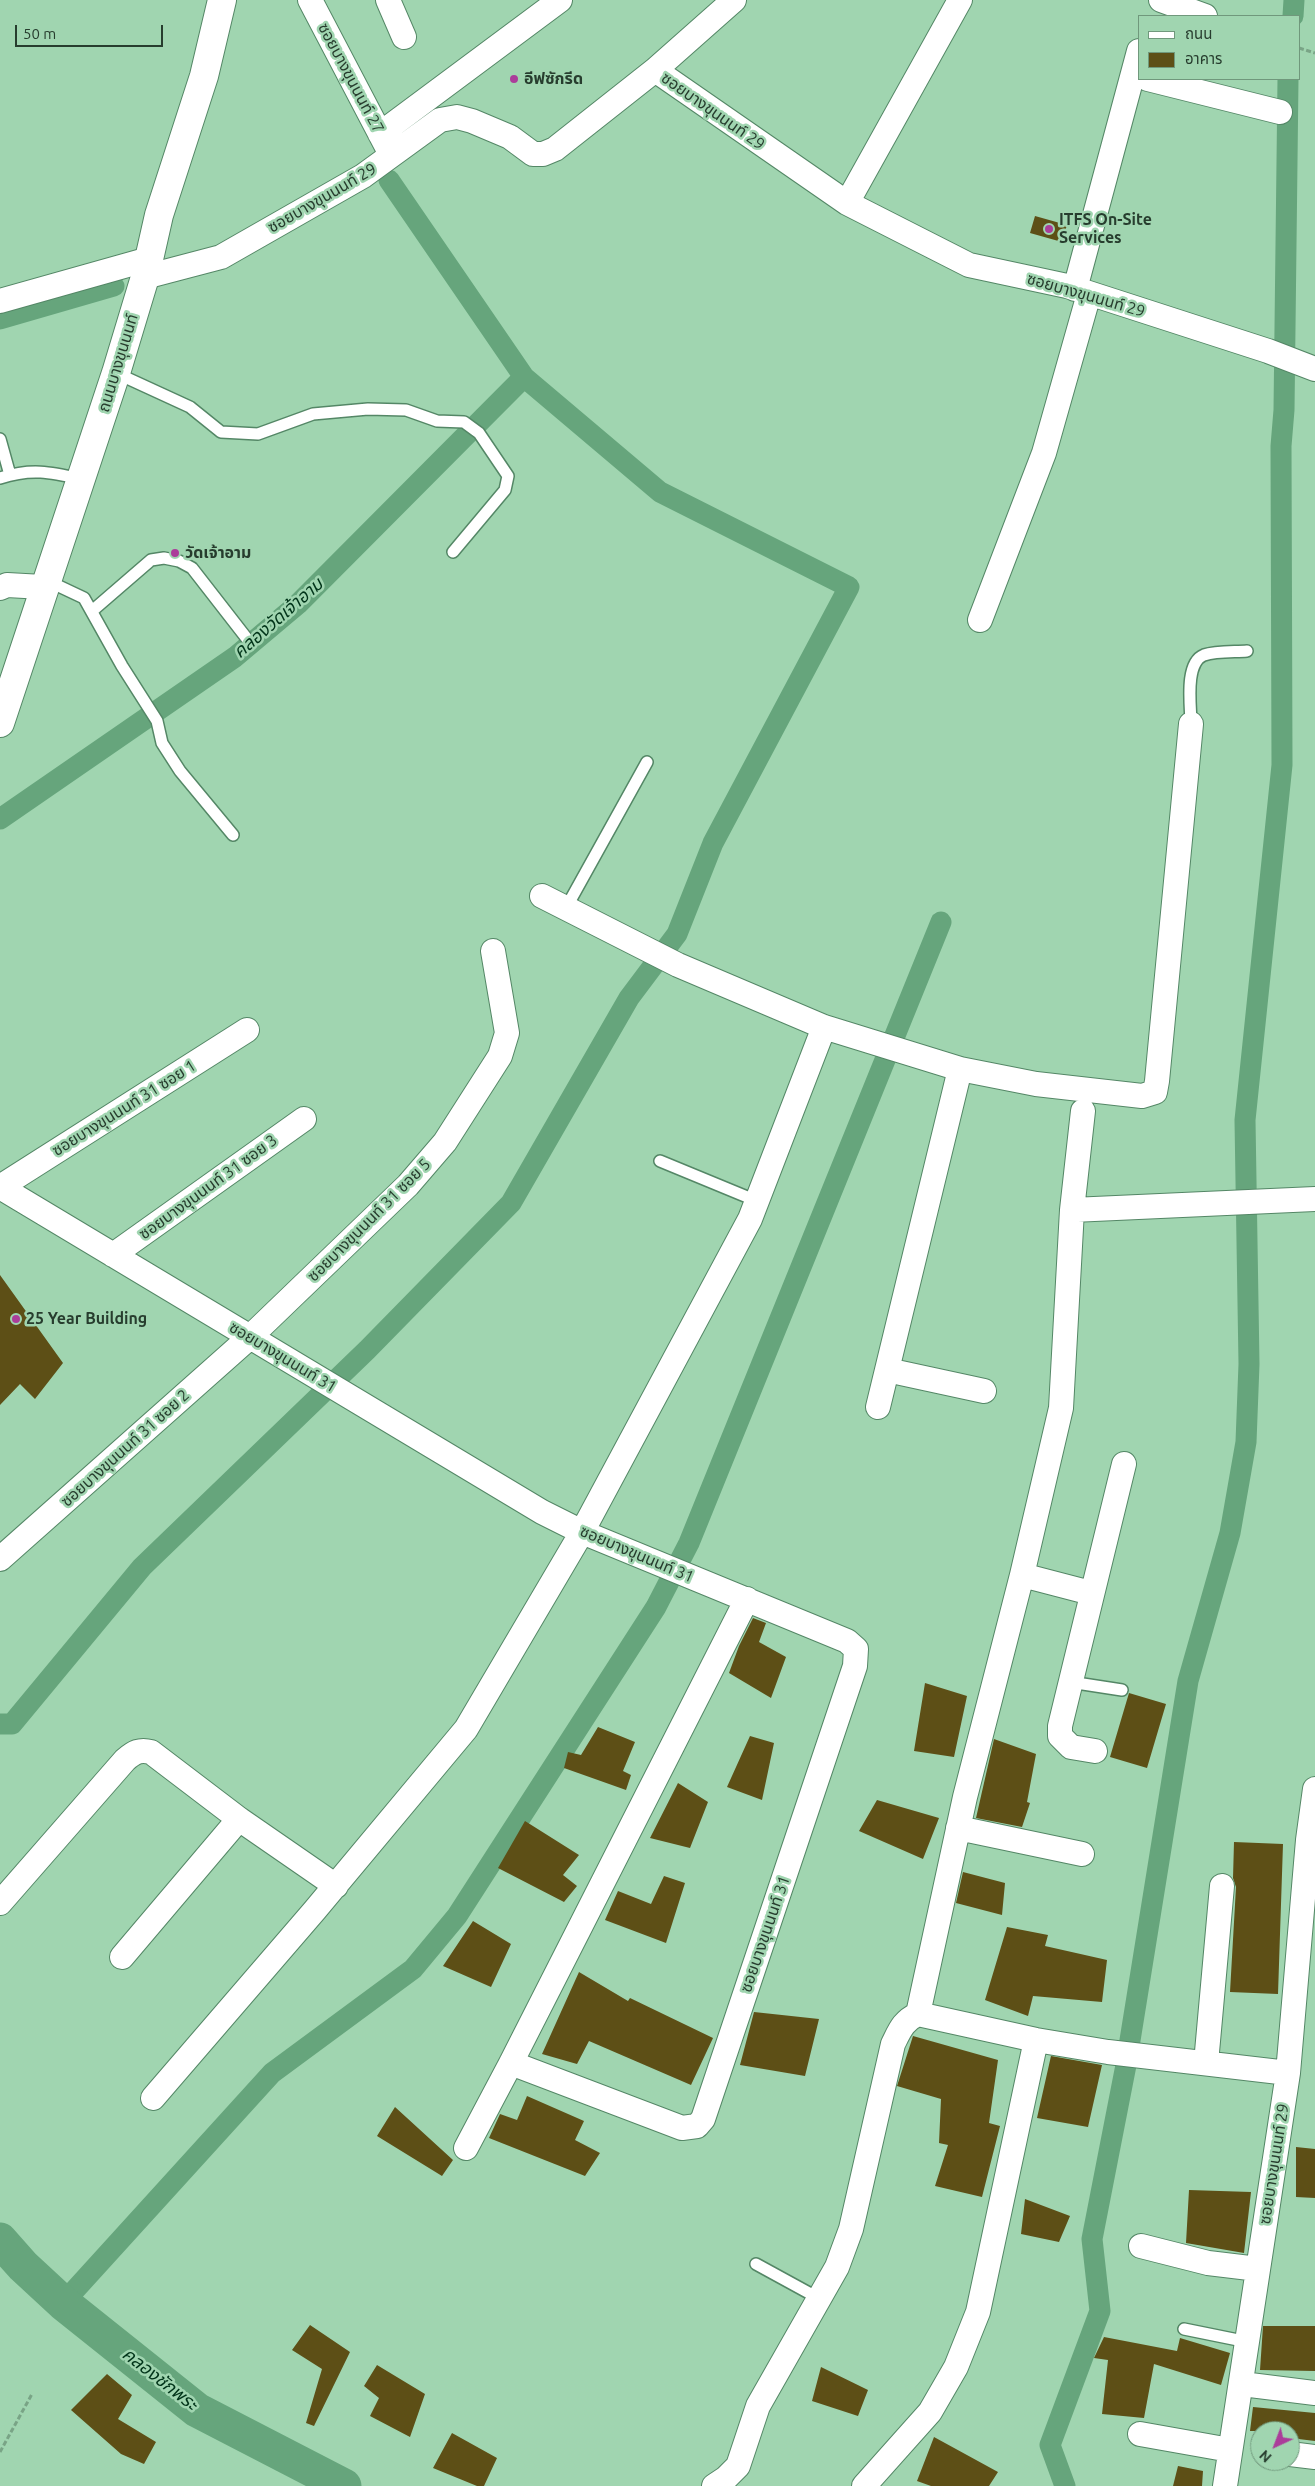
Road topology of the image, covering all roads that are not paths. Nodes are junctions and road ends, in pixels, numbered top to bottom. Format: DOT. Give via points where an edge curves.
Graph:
graph roads {
  1 [pos="222,0"];
  2 [pos="310,0"];
  3 [pos="388,0"];
  4 [pos="560,0"];
  5 [pos="734,0"];
  6 [pos="960,0"];
  7 [pos="1156,0"];
  8 [pos="1161,0"];
  9 [pos="1150,15"];
  10 [pos="1201,15"];
  11 [pos="404,36"];
  12 [pos="655,70"];
  13 [pos="1138,80"];
  14 [pos="1155,80"];
  15 [pos="1280,112"];
  16 [pos="380,134"];
  17 [pos="388,160"];
  18 [pos="847,203"];
  19 [pos="147,268"];
  20 [pos="1082,292"];
  21 [pos="0,301"];
  22 [pos="1315,369"];
  23 [pos="116,373"];
  24 [pos="0,439"];
  25 [pos="5,476"];
  26 [pos="82,479"];
  27 [pos="453,552"];
  28 [pos="45,584"];
  29 [pos="0,588"];
  30 [pos="92,611"];
  31 [pos="980,620"];
  32 [pos="248,640"];
  33 [pos="1247,651"];
  34 [pos="0,723"];
  35 [pos="1191,724"];
  36 [pos="647,762"];
  37 [pos="233,835"];
  38 [pos="542,896"];
  39 [pos="566,908"];
  40 [pos="493,951"];
  41 [pos="824,1026"];
  42 [pos="247,1030"];
  43 [pos="960,1069"];
  44 [pos="1083,1111"];
  45 [pos="304,1119"];
  46 [pos="660,1161"];
  47 [pos="0,1187"];
  48 [pos="1315,1199"];
  49 [pos="757,1201"];
  50 [pos="1072,1210"];
  51 [pos="113,1255"];
  52 [pos="250,1337"];
  53 [pos="887,1370"];
  54 [pos="984,1391"];
  55 [pos="878,1407"];
  56 [pos="1124,1464"];
  57 [pos="582,1532"];
  58 [pos="0,1559"];
  59 [pos="1022,1575"];
  60 [pos="1091,1592"];
  61 [pos="747,1599"];
  62 [pos="1070,1682"];
  63 [pos="1122,1690"];
  64 [pos="1095,1751"];
  65 [pos="1315,1790"];
  66 [pos="239,1819"];
  67 [pos="958,1828"];
  68 [pos="1311,1840"];
  69 [pos="1082,1854"];
  70 [pos="336,1886"];
  71 [pos="1222,1886"];
  72 [pos="0,1903"];
  73 [pos="122,1957"];
  74 [pos="918,2014"];
  75 [pos="1036,2040"];
  76 [pos="512,2063"];
  77 [pos="1206,2063"];
  78 [pos="1288,2073"];
  79 [pos="153,2098"];
  80 [pos="466,2148"];
  81 [pos="1141,2246"];
  82 [pos="756,2264"];
  83 [pos="1258,2269"];
  84 [pos="820,2299"];
  85 [pos="1184,2329"];
  86 [pos="1248,2342"];
  87 [pos="1242,2384"];
  88 [pos="1315,2393"];
  89 [pos="1140,2434"];
  90 [pos="1230,2450"];
  91 [pos="1300,2455"];
  92 [pos="1315,2457"];
  93 [pos="714,2486"];
  94 [pos="864,2486"];
  95 [pos="1225,2486"];
  1 -- 19 [label="street, ถนนบางขุนนนท์" via="204,76 158,215"];
  2 -- 16 [label="street, ซอยบางขุนนนท์ 27"];
  3 -- 11 [label="street"];
  4 -- 16 [label="street"];
  5 -- 12 [label="street"];
  6 -- 18 [label="street"];
  7 -- 9 [label="street"];
  8 -- 10 [label="street"];
  12 -- 17 [label="street, ซอยบางขุนนนท์ 29" via="556,149 542,154 533,154 510,137 457,117 440,120"];
  12 -- 18 [label="street, ซอยบางขุนนนท์ 29"];
  13 -- 20 [label="street"];
  14 -- 15 [label="street"];
  16 -- 17 [label="street, ซอยบางขุนนนท์ 27"];
  17 -- 19 [label="street, ซอยบางขุนนนท์ 29" via="222,257"];
  18 -- 20 [label="street, ซอยบางขุนนนท์ 29" via="969,265"];
  19 -- 21 [label="street, ซอยบางขุนนนท์ 29"];
  19 -- 23 [label="street, ถนนบางขุนนนท์"];
  20 -- 22 [label="street, ซอยบางขุนนนท์ 29"];
  20 -- 31 [label="street" via="1044,453"];
  23 -- 26 [label="street, ถนนบางขุนนนท์"];
  23 -- 27 [label="lane" via="190,407 221,432 258,434 313,414 368,409 406,410 437,422 464,422 479,433 508,476 505,490"];
  24 -- 25 [label="lane"];
  25 -- 26 [label="lane" via="45,471"];
  26 -- 28 [label="street, ถนนบางขุนนนท์"];
  28 -- 29 [label="street"];
  28 -- 30 [label="lane" via="84,598"];
  28 -- 34 [label="street, ถนนบางขุนนนท์"];
  30 -- 32 [label="lane" via="151,560 164,558 192,568"];
  30 -- 37 [label="lane" via="157,721 162,743 180,771"];
  33 -- 35 [label="lane" via="1204,655 1195,663 1190,675"];
  35 -- 43 [label="street" via="1155,1092 1142,1096 1036,1084"];
  36 -- 39 [label="lane"];
  38 -- 39 [label="street"];
  39 -- 41 [label="street" via="678,965"];
  40 -- 52 [label="street, ซอยบางขุนนนท์ 31 ซอย 5" via="506,1033 500,1056 477,1094 445,1142 408,1185"];
  41 -- 43 [label="street"];
  41 -- 49 [label="street"];
  42 -- 47 [label="street, ซอยบางขุนนนท์ 31 ซอย 1"];
  43 -- 53 [label="street"];
  44 -- 50 [label="street"];
  45 -- 51 [label="street, ซอยบางขุนนนท์ 31 ซอย 3"];
  46 -- 49 [label="lane"];
  47 -- 51 [label="street, ซอยบางขุนนนท์ 31"];
  48 -- 50 [label="street"];
  49 -- 57 [label="street"];
  50 -- 59 [label="street" via="1061,1408"];
  51 -- 52 [label="street, ซอยบางขุนนนท์ 31"];
  52 -- 57 [label="street, ซอยบางขุนนนท์ 31" via="542,1512"];
  52 -- 58 [label="street, ซอยบางขุนนนท์ 31 ซอย 2"];
  53 -- 54 [label="street"];
  53 -- 55 [label="street"];
  56 -- 60 [label="street"];
  57 -- 61 [label="street, ซอยบางขุนนนท์ 31"];
  57 -- 70 [label="street" via="466,1729"];
  59 -- 60 [label="street"];
  59 -- 67 [label="street"];
  60 -- 62 [label="street"];
  61 -- 76 [label="street"];
  61 -- 76 [label="street, ซอยบางขุนนนท์ 31" via="848,1641 857,1655 703,2119 697,2126 682,2128"];
  62 -- 63 [label="lane"];
  62 -- 64 [label="street" via="1060,1736 1071,1748"];
  65 -- 68 [label="street, ซอยบางขุนนนท์ 29"];
  66 -- 70 [label="street"];
  66 -- 72 [label="street" via="151,1752 134,1752"];
  66 -- 73 [label="street"];
  67 -- 69 [label="street"];
  67 -- 74 [label="street"];
  68 -- 78 [label="street, ซอยบางขุนนนท์ 29"];
  70 -- 79 [label="street"];
  71 -- 77 [label="street"];
  74 -- 75 [label="street"];
  74 -- 84 [label="street" via="902,2025 893,2044 852,2228"];
  75 -- 77 [label="street"];
  75 -- 94 [label="street" via="978,2312 956,2367 930,2412"];
  76 -- 80 [label="street"];
  77 -- 78 [label="street"];
  78 -- 83 [label="street, ซอยบางขุนนนท์ 29"];
  81 -- 83 [label="street" via="1208,2262"];
  82 -- 84 [label="lane"];
  83 -- 86 [label="street, ซอยบางขุนนนท์ 29"];
  84 -- 93 [label="street" via="758,2406 738,2466"];
  85 -- 86 [label="lane"];
  86 -- 87 [label="street, ซอยบางขุนนนท์ 29"];
  87 -- 88 [label="street"];
  87 -- 90 [label="street, ซอยบางขุนนนท์ 29"];
  89 -- 90 [label="street"];
  90 -- 95 [label="street, ซอยบางขุนนนท์ 29"];
  91 -- 92 [label="street"];
}
